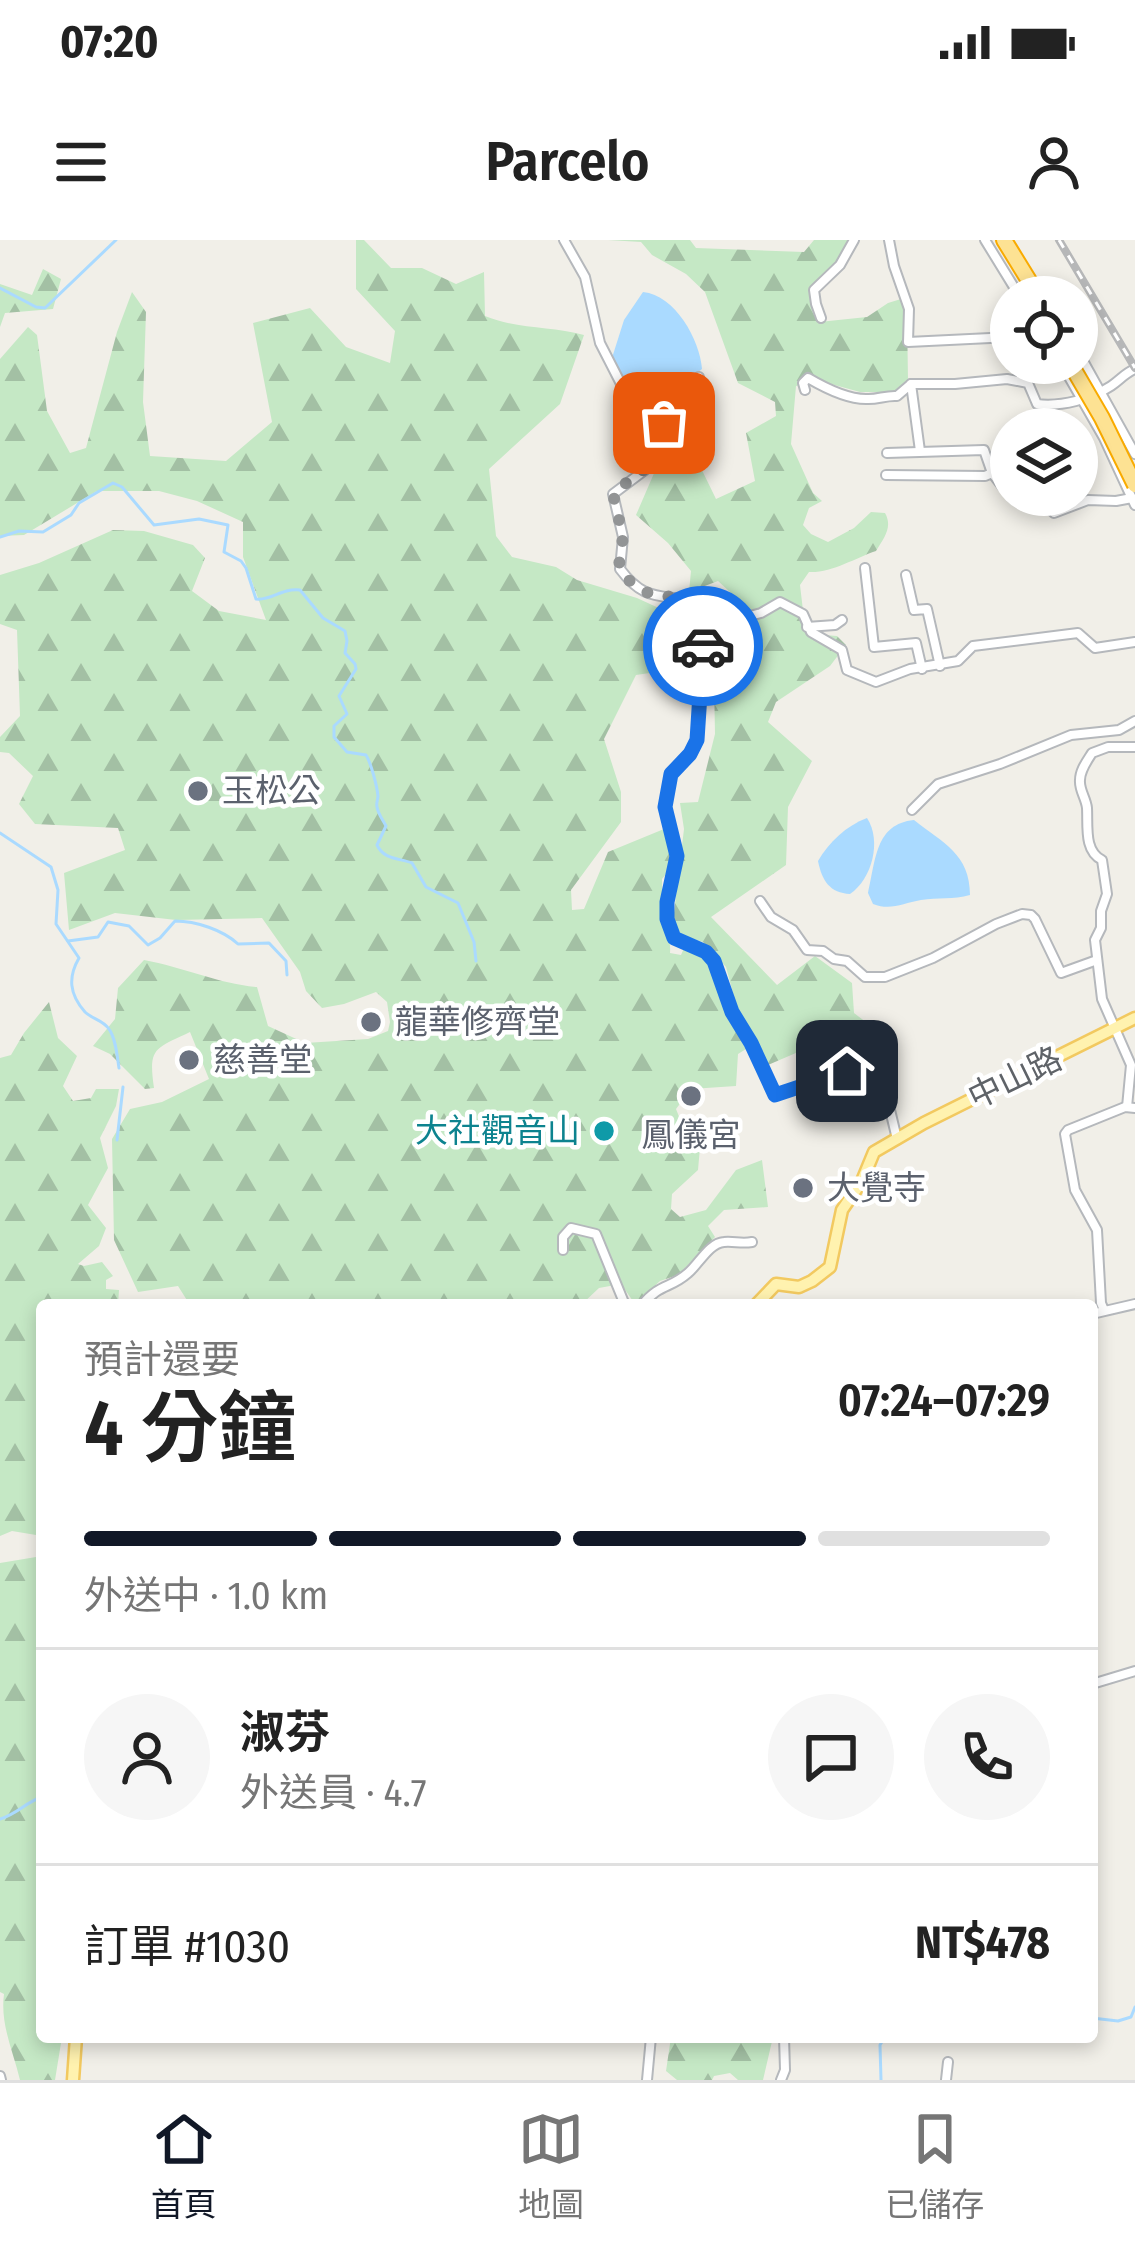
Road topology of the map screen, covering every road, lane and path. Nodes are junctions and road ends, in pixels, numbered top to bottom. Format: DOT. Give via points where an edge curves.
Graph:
graph roads {
  1 [pos="564,240"];
  2 [pos="854,240"];
  3 [pos="889,240"];
  4 [pos="985,240"];
  5 [pos="1003,240"];
  6 [pos="1007,276"];
  7 [pos="1020,276"];
  8 [pos="1028,276"];
  9 [pos="821,318"];
  10 [pos="990,338"];
  11 [pos="1135,369"];
  12 [pos="699,377"];
  13 [pos="911,384"];
  14 [pos="1073,384"];
  15 [pos="1085,384"];
  16 [pos="1087,384"];
  17 [pos="1097,384"];
  18 [pos="805,389"];
  19 [pos="1100,390"];
  20 [pos="1082,399"];
  21 [pos="642,432"];
  22 [pos="920,451"];
  23 [pos="887,453"];
  24 [pos="1135,454"];
  25 [pos="990,467"];
  26 [pos="1135,469"];
  27 [pos="990,474"];
  28 [pos="886,475"];
  29 [pos="1134,496"];
  30 [pos="1098,500"];
  31 [pos="865,568"];
  32 [pos="906,575"];
  33 [pos="842,620"];
  34 [pos="807,627"];
  35 [pos="1135,642"];
  36 [pos="700,651"];
  37 [pos="940,666"];
  38 [pos="922,669"];
  39 [pos="1135,721"];
  40 [pos="1135,747"];
  41 [pos="912,810"];
  42 [pos="760,902"];
  43 [pos="1097,960"];
  44 [pos="1135,1018"];
  45 [pos="1114,1029"];
  46 [pos="1131,1107"];
  47 [pos="892,1117"];
  48 [pos="912,1130"];
  49 [pos="896,1139"];
  50 [pos="752,1241"];
  51 [pos="563,1250"];
  52 [pos="620,1299"];
  53 [pos="648,1299"];
  54 [pos="761,1299"];
  55 [pos="1135,1304"];
  56 [pos="1105,1310"];
  57 [pos="1098,1312"];
  58 [pos="1135,1671"];
  59 [pos="1098,1682"];
  60 [pos="76,2043"];
  61 [pos="650,2043"];
  62 [pos="784,2043"];
  63 [pos="948,2062"];
  64 [pos="73,2080"];
  65 [pos="646,2080"];
  66 [pos="781,2080"];
  67 [pos="946,2080"];
  1 -- 21 [label="street"];
  2 -- 9 [label="street" via="814,290"];
  3 -- 10 [label="street" via="910,344"];
  4 -- 6 [label="street"];
  5 -- 7 [label="highway"];
  5 -- 8 [label="highway"];
  11 -- 19 [label="street"];
  12 -- 21 [label="street" via="684,406"];
  13 -- 18 [label="street" via="872,400 808,378"];
  13 -- 20 [label="street" via="1007,379 1028,383 1037,404"];
  13 -- 22 [label="street"];
  14 -- 20 [label="street"];
  15 -- 29 [label="highway, bridge"];
  16 -- 26 [label="highway, bridge"];
  17 -- 19 [label="street"];
  19 -- 20 [label="street"];
  19 -- 24 [label="street"];
  20 -- 29 [label="street"];
  21 -- 36 [label="street" via="647,465 613,494 623,537 619,565 646,594 694,603 711,628"];
  22 -- 23 [label="street"];
  22 -- 25 [label="street" via="984,450"];
  27 -- 28 [label="street"];
  29 -- 30 [label="street"];
  31 -- 38 [label="street" via="874,646 916,643"];
  32 -- 37 [label="street" via="914,610 927,609"];
  33 -- 34 [label="street"];
  34 -- 36 [label="street" via="803,614 780,602"];
  34 -- 38 [label="street" via="842,650 847,670 876,682"];
  35 -- 37 [label="street" via="1095,648 1080,633 1010,639 973,646"];
  36 -- 47 [label="street" via="693,668 697,740 671,774 665,807 677,856 670,932 714,961 775,1095 842,1071 863,1073 884,1085"];
  37 -- 38 [label="street"];
  39 -- 41 [label="street" via="1071,734 938,784"];
  40 -- 43 [label="street" via="1095,751 1080,775 1085,827 1107,894"];
  42 -- 43 [label="street" via="807,950 847,961 869,978 914,966 1022,914 1034,917 1061,973"];
  43 -- 45 [label="street"];
  44 -- 45 [label="main road, 中山路"];
  45 -- 46 [label="street" via="1131,1065"];
  45 -- 48 [label="main road, 中山路"];
  46 -- 56 [label="street" via="1064,1134 1075,1190 1097,1230"];
  47 -- 48 [label="street"];
  47 -- 49 [label="street"];
  48 -- 49 [label="main road, 中山路"];
  49 -- 54 [label="main road" via="872,1154 842,1210 830,1267 799,1286 776,1283"];
  50 -- 53 [label="street" via="716,1245"];
  51 -- 52 [label="street" via="571,1228 596,1234"];
  55 -- 56 [label="street"];
  56 -- 57 [label="street"];
  58 -- 59 [label="street"];
  60 -- 64 [label="main road"];
  61 -- 65 [label="street"];
  62 -- 66 [label="street"];
  63 -- 67 [label="street"];
}
